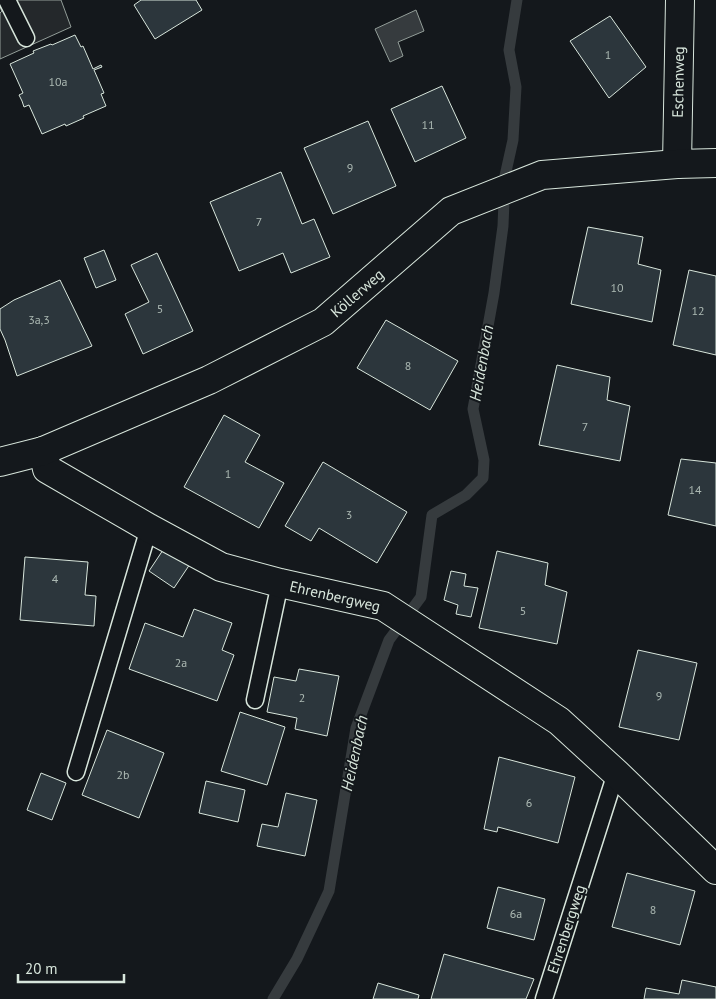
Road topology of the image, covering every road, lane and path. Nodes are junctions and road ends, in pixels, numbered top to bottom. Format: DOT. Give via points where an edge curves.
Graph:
graph roads {
  1 [pos="7,0"];
  2 [pos="680,0"];
  3 [pos="26,38"];
  4 [pos="716,163"];
  5 [pos="677,164"];
  6 [pos="43,451"];
  7 [pos="0,462"];
  8 [pos="149,528"];
  9 [pos="280,583"];
  10 [pos="255,700"];
  11 [pos="76,772"];
  12 [pos="616,773"];
  13 [pos="716,870"];
  14 [pos="544,999"];
  1 -- 3 [label="lane"];
  2 -- 5 [label="street, Eschenweg"];
  4 -- 5 [label="street, Köllerweg"];
  5 -- 6 [label="street, Köllerweg" via="542,175 451,211 323,322 209,380"];
  6 -- 7 [label="street, Köllerweg"];
  6 -- 8 [label="street, Ehrenbergweg" via="47,468"];
  8 -- 9 [label="street, Ehrenbergweg" via="221,567"];
  8 -- 11 [label="lane"];
  9 -- 10 [label="lane"];
  9 -- 12 [label="street, Ehrenbergweg" via="383,606 559,722"];
  12 -- 13 [label="street, Ehrenbergweg"];
  12 -- 14 [label="lane, Ehrenbergweg"];
}
